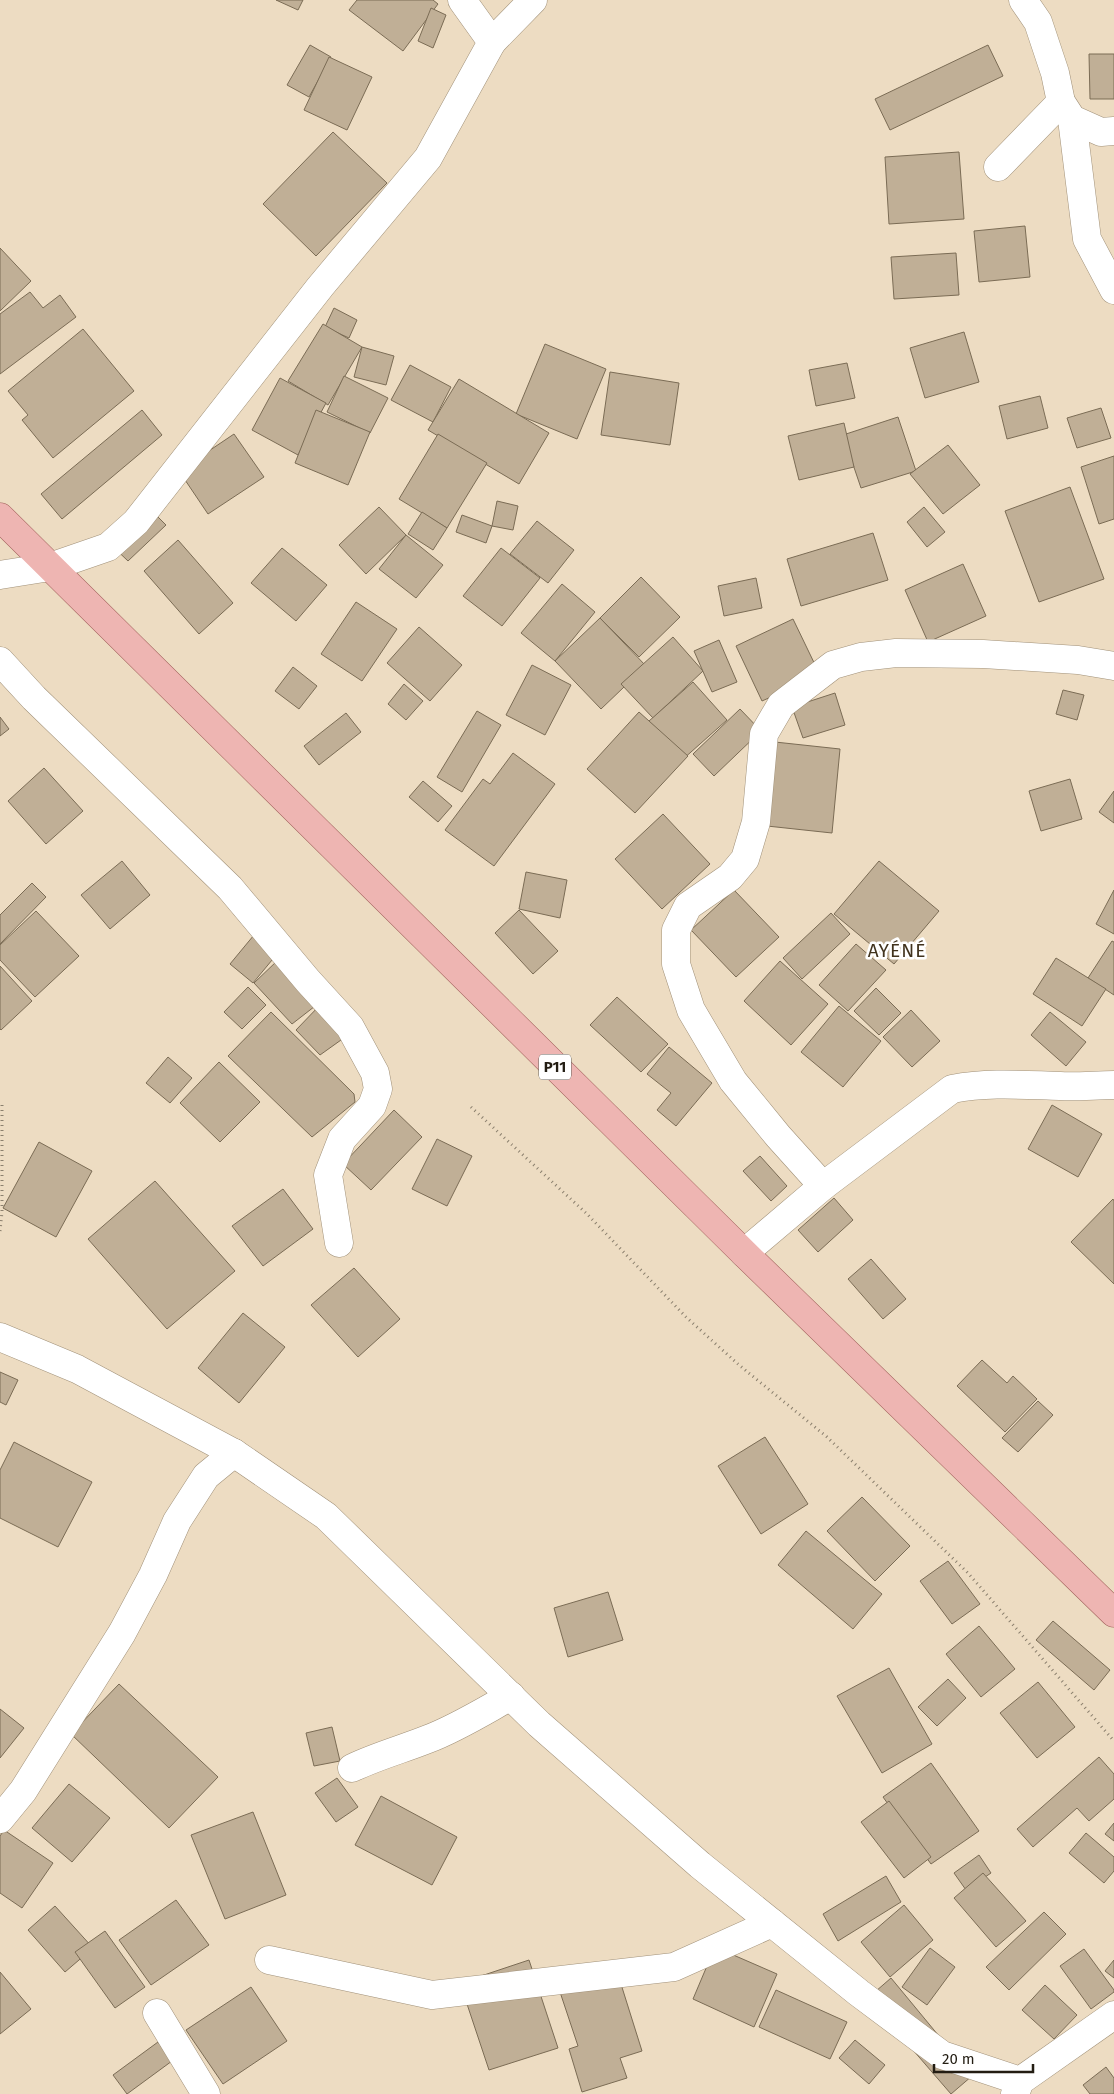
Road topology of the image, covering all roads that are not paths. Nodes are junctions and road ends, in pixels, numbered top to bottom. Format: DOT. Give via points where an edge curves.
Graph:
graph roads {
  1 [pos="462,0"];
  2 [pos="533,0"];
  3 [pos="1023,0"];
  4 [pos="492,42"];
  5 [pos="1067,110"];
  6 [pos="1114,131"];
  7 [pos="998,167"];
  8 [pos="1114,290"];
  9 [pos="0,517"];
  10 [pos="50,566"];
  11 [pos="0,575"];
  12 [pos="0,661"];
  13 [pos="1114,666"];
  14 [pos="1114,1085"];
  15 [pos="823,1186"];
  16 [pos="339,1243"];
  17 [pos="744,1253"];
  18 [pos="0,1337"];
  19 [pos="234,1453"];
  20 [pos="1114,1613"];
  21 [pos="511,1696"];
  22 [pos="352,1768"];
  23 [pos="0,1819"];
  24 [pos="772,1923"];
  25 [pos="269,1960"];
  26 [pos="157,2013"];
  27 [pos="1114,2015"];
  28 [pos="1017,2088"];
  29 [pos="206,2094"];
  1 -- 4 [label="street"];
  2 -- 4 [label="street"];
  3 -- 5 [label="street" via="1038,22"];
  4 -- 10 [label="street" via="428,158 320,287 136,522 108,546"];
  5 -- 6 [label="street" via="1101,132"];
  5 -- 7 [label="street"];
  5 -- 8 [label="street" via="1087,239"];
  9 -- 10 [label="main road, P11"];
  10 -- 11 [label="street"];
  10 -- 17 [label="main road, P11"];
  12 -- 16 [label="street" via="230,888 350,1027 375,1073 378,1089 372,1106 342,1139 328,1175"];
  13 -- 15 [label="street" via="1078,660 983,654 896,653 861,657 833,665 781,705 764,734 756,822 745,859 730,877 688,906 676,930 676,964 691,1010 734,1081"];
  14 -- 15 [label="street" via="986,1084 952,1089"];
  15 -- 17 [label="street"];
  17 -- 20 [label="main road, P11"];
  18 -- 19 [label="street" via="77,1369"];
  19 -- 21 [label="street" via="326,1516"];
  19 -- 23 [label="street" via="206,1476 196,1491 177,1521 122,1633 23,1791"];
  21 -- 22 [label="street" via="429,1739 382,1754"];
  21 -- 24 [label="street" via="700,1865"];
  24 -- 25 [label="street" via="674,1967 432,1995"];
  24 -- 28 [label="street" via="942,2056"];
  26 -- 29 [label="street"];
  27 -- 28 [label="street"];
}
